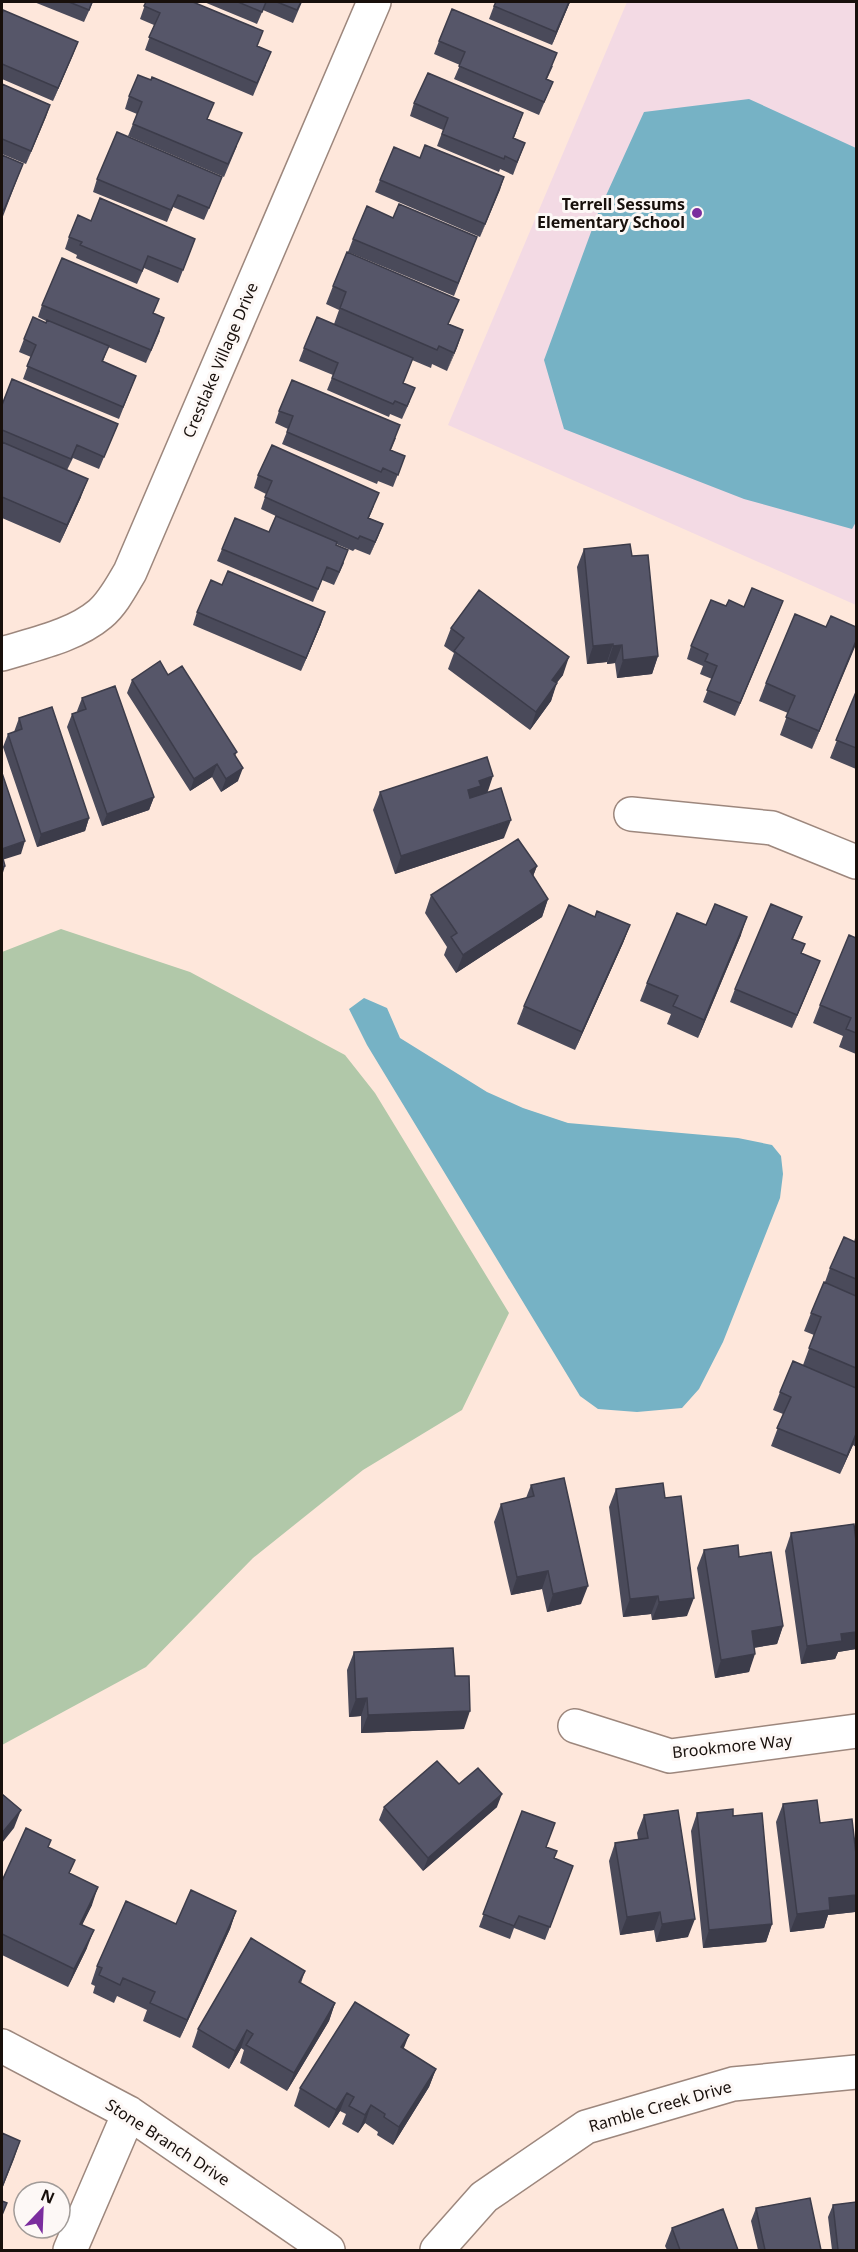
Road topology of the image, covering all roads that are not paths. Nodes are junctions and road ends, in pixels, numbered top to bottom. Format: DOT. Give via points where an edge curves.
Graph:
graph roads {
  1 [pos="374,2"];
  2 [pos="2,654"];
  3 [pos="631,814"];
  4 [pos="856,862"];
  5 [pos="575,1726"];
  6 [pos="856,1731"];
  7 [pos="2,2046"];
  8 [pos="856,2072"];
  9 [pos="129,2113"];
  10 [pos="70,2250"];
  11 [pos="328,2250"];
  12 [pos="437,2250"];
  1 -- 2 [label="street, Crestlake Village Drive" via="130,572 101,614 78,629"];
  3 -- 4 [label="street" via="772,828"];
  5 -- 6 [label="street, Brookmore Way" via="670,1756"];
  7 -- 9 [label="street, Stone Branch Drive"];
  8 -- 12 [label="street, Ramble Creek Drive" via="733,2084 586,2127 484,2197"];
  9 -- 10 [label="street"];
  9 -- 11 [label="street, Stone Branch Drive"];
}
